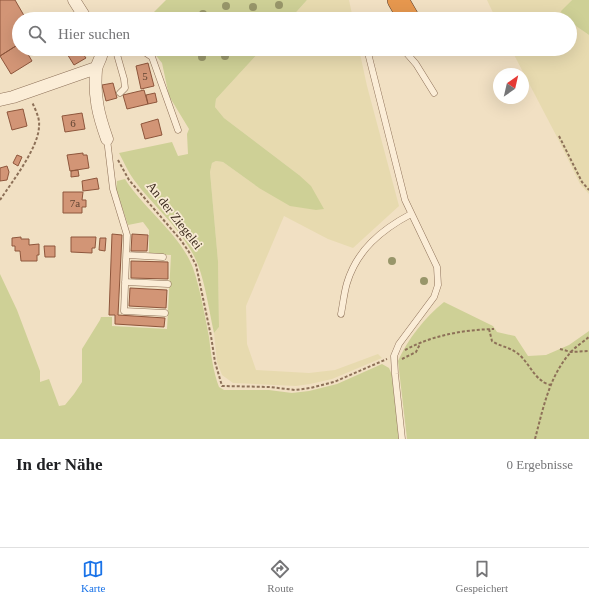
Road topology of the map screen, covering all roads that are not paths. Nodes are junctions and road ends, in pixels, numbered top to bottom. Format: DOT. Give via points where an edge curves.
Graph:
graph roads {
  1 [pos="74,0"];
  2 [pos="398,0"];
  3 [pos="408,0"];
  4 [pos="416,0"];
  5 [pos="82,12"];
  6 [pos="405,12"];
  7 [pos="412,12"];
  8 [pos="418,12"];
  9 [pos="102,56"];
  10 [pos="119,56"];
  11 [pos="150,56"];
  12 [pos="369,56"];
  13 [pos="409,56"];
  14 [pos="96,68"];
  15 [pos="120,93"];
  16 [pos="434,93"];
  17 [pos="0,100"];
  18 [pos="178,130"];
  19 [pos="107,138"];
  20 [pos="411,214"];
  21 [pos="126,255"];
  22 [pos="163,257"];
  23 [pos="125,282"];
  24 [pos="168,284"];
  25 [pos="165,313"];
  26 [pos="341,314"];
  27 [pos="402,439"];
  1 -- 5 [label="street"];
  2 -- 6 [label="highway"];
  3 -- 7 [label="highway"];
  4 -- 8 [label="highway"];
  9 -- 14 [label="street"];
  10 -- 15 [label="lane" via="125,88"];
  11 -- 18 [label="lane"];
  12 -- 20 [label="lane" via="398,175"];
  13 -- 16 [label="lane"];
  14 -- 17 [label="street"];
  14 -- 19 [label="street" via="97,104"];
  19 -- 21 [label="lane" via="113,189 127,235"];
  20 -- 26 [label="lane" via="392,224 375,238 356,262 347,284"];
  20 -- 27 [label="lane" via="437,267 438,285 434,297 399,344 394,359"];
  21 -- 22 [label="lane"];
  21 -- 23 [label="lane"];
  23 -- 24 [label="lane"];
  23 -- 25 [label="lane" via="124,311"];
}
